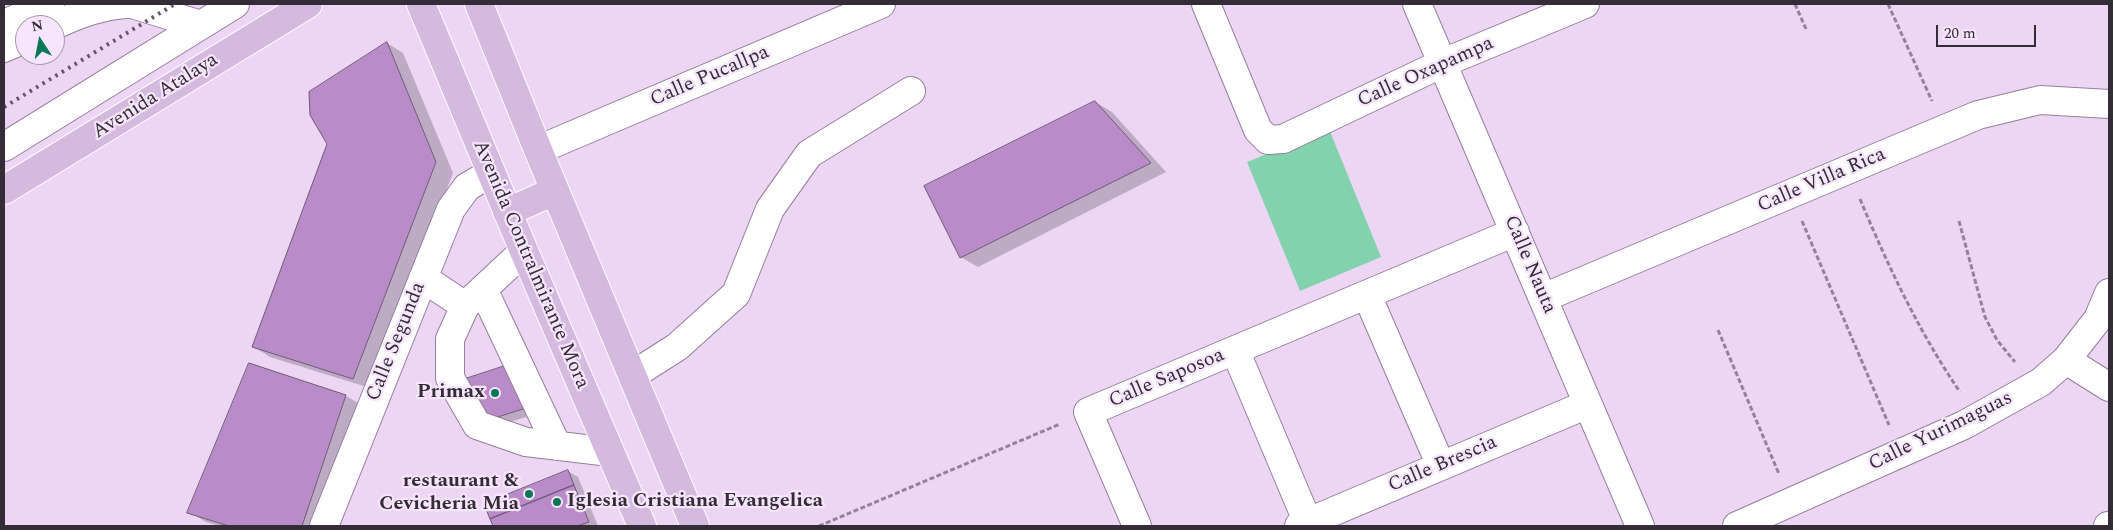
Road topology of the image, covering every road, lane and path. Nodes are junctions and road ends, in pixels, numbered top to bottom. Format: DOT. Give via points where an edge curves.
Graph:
graph roads {
  1 [pos="50,4"];
  2 [pos="130,4"];
  3 [pos="236,4"];
  4 [pos="308,4"];
  5 [pos="421,4"];
  6 [pos="882,4"];
  7 [pos="1206,4"];
  8 [pos="1417,4"];
  9 [pos="1585,4"];
  10 [pos="1795,4"];
  11 [pos="1888,4"];
  12 [pos="486,6"];
  13 [pos="65,21"];
  14 [pos="4,24"];
  15 [pos="201,25"];
  16 [pos="1806,28"];
  17 [pos="1443,63"];
  18 [pos="911,91"];
  19 [pos="2109,104"];
  20 [pos="1944,129"];
  21 [pos="4,147"];
  22 [pos="538,150"];
  23 [pos="1847,170"];
  24 [pos="491,173"];
  25 [pos="4,190"];
  26 [pos="555,191"];
  27 [pos="1790,195"];
  28 [pos="507,212"];
  29 [pos="1959,221"];
  30 [pos="1515,232"];
  31 [pos="524,251"];
  32 [pos="423,278"];
  33 [pos="2109,293"];
  34 [pos="1368,294"];
  35 [pos="474,297"];
  36 [pos="1543,298"];
  37 [pos="1718,330"];
  38 [pos="1235,350"];
  39 [pos="2066,360"];
  40 [pos="633,374"];
  41 [pos="2034,386"];
  42 [pos="2109,387"];
  43 [pos="1588,404"];
  44 [pos="1088,412"];
  45 [pos="1977,418"];
  46 [pos="556,446"];
  47 [pos="610,452"];
  48 [pos="1901,454"];
  49 [pos="1441,466"];
  50 [pos="1791,502"];
  51 [pos="1303,524"];
  52 [pos="324,526"];
  53 [pos="642,526"];
  54 [pos="696,526"];
  55 [pos="819,526"];
  56 [pos="1137,526"];
  57 [pos="1640,526"];
  58 [pos="1737,526"];
  1 -- 14 [label="street"];
  2 -- 13 [label="street" via="109,4"];
  2 -- 15 [label="street"];
  3 -- 15 [label="street, Avenida Atalaya"];
  4 -- 25 [label="main road, Avenida Atalaya"];
  5 -- 24 [label="main road, Avenida Contralmirante Mora"];
  6 -- 22 [label="street, Calle Pucallpa"];
  7 -- 17 [label="street, Calle Oxapampa" via="1258,130 1268,140 1283,139"];
  8 -- 17 [label="street, Calle Nauta"];
  9 -- 17 [label="street, Calle Oxapampa"];
  10 -- 16 [label="path"];
  11 -- 20 [label="path"];
  12 -- 22 [label="main road"];
  15 -- 21 [label="street, Avenida Atalaya"];
  17 -- 30 [label="street, Calle Nauta"];
  18 -- 40 [label="street" via="809,154 770,209 736,294 678,347"];
  19 -- 20 [label="street, Calle Villa Rica" via="2040,100 1978,115"];
  20 -- 23 [label="street, Calle Villa Rica"];
  22 -- 26 [label="main road"];
  23 -- 27 [label="street, Calle Villa Rica"];
  23 -- 45 [label="path" via="1881,248 1934,354"];
  24 -- 28 [label="main road, Avenida Contralmirante Mora"];
  24 -- 32 [label="street, Calle Segunda" via="467,186 451,209"];
  26 -- 28 [label="main road"];
  26 -- 40 [label="main road"];
  27 -- 36 [label="street, Calle Villa Rica"];
  27 -- 48 [label="path"];
  28 -- 31 [label="main road, Avenida Contralmirante Mora"];
  29 -- 41 [label="path" via="1985,317 1997,340"];
  30 -- 34 [label="street, Calle Saposoa"];
  30 -- 36 [label="street, Calle Nauta"];
  31 -- 35 [label="street"];
  31 -- 47 [label="main road, Avenida Contralmirante Mora"];
  32 -- 35 [label="street"];
  32 -- 52 [label="street, Calle Segunda"];
  33 -- 39 [label="street, Calle Yurimaguas" via="2098,319"];
  34 -- 38 [label="street, Calle Saposoa"];
  34 -- 49 [label="street"];
  35 -- 46 [label="street"];
  35 -- 46 [label="street" via="450,339 450,378 477,425 526,442"];
  36 -- 43 [label="street, Calle Nauta"];
  37 -- 50 [label="path"];
  38 -- 44 [label="street, Calle Saposoa"];
  38 -- 51 [label="street"];
  39 -- 41 [label="street, Calle Yurimaguas"];
  39 -- 42 [label="street"];
  40 -- 54 [label="main road"];
  41 -- 45 [label="street, Calle Yurimaguas"];
  43 -- 49 [label="street, Calle Brescia"];
  43 -- 57 [label="street, Calle Nauta"];
  44 -- 55 [label="path, Calle Saposoa"];
  44 -- 56 [label="street"];
  45 -- 48 [label="street, Calle Yurimaguas"];
  46 -- 47 [label="street"];
  47 -- 53 [label="main road, Avenida Contralmirante Mora"];
  48 -- 50 [label="street, Calle Yurimaguas"];
  49 -- 51 [label="street, Calle Brescia"];
  50 -- 58 [label="street, Calle Yurimaguas"];
}
